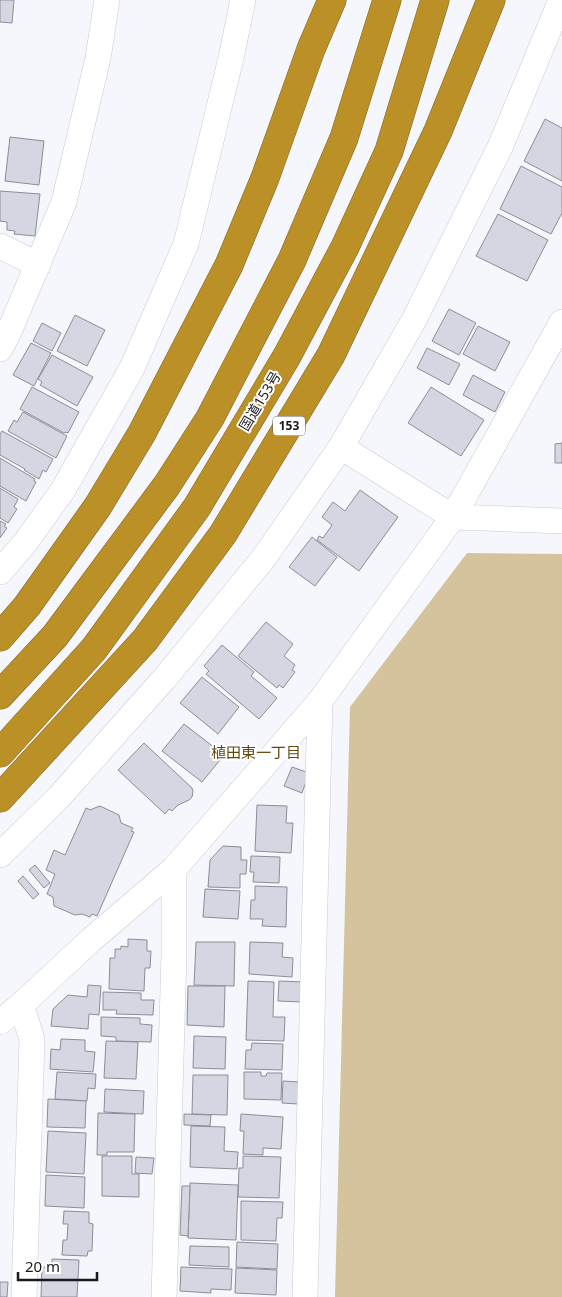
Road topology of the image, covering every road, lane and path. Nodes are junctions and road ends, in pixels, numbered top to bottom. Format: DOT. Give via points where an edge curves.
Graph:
graph roads {
  1 [pos="108,0"];
  2 [pos="242,0"];
  3 [pos="332,0"];
  4 [pos="387,0"];
  5 [pos="435,0"];
  6 [pos="491,0"];
  7 [pos="561,0"];
  8 [pos="0,246"];
  9 [pos="38,265"];
  10 [pos="562,322"];
  11 [pos="0,349"];
  12 [pos="342,447"];
  13 [pos="453,517"];
  14 [pos="562,521"];
  15 [pos="0,572"];
  16 [pos="0,637"];
  17 [pos="0,695"];
  18 [pos="320,701"];
  19 [pos="0,753"];
  20 [pos="0,798"];
  21 [pos="0,855"];
  22 [pos="174,869"];
  23 [pos="21,1004"];
  24 [pos="0,1022"];
  25 [pos="24,1297"];
  26 [pos="164,1297"];
  27 [pos="305,1297"];
  1 -- 9 [label="street" via="98,58 64,202"];
  2 -- 15 [label="street" via="186,244 132,368 68,482"];
  3 -- 16 [label="highway" via="229,265 146,425 98,506 27,606"];
  4 -- 17 [label="highway" via="344,138 292,260 210,418 167,486 56,636"];
  5 -- 19 [label="highway, 国道153号 / 153" via="389,151 345,247 287,356 197,507 94,649"];
  6 -- 20 [label="highway, 153" via="438,131 331,356 224,534 145,640"];
  7 -- 12 [label="street" via="496,154 414,320"];
  8 -- 9 [label="street"];
  9 -- 11 [label="street"];
  10 -- 13 [label="street"];
  12 -- 13 [label="street"];
  12 -- 21 [label="street" via="263,559 164,679 59,797"];
  13 -- 14 [label="street"];
  13 -- 18 [label="street"];
  18 -- 22 [label="street"];
  18 -- 27 [label="street"];
  22 -- 23 [label="street"];
  22 -- 26 [label="street"];
  23 -- 24 [label="street"];
  23 -- 25 [label="street" via="32,1039"];
}
